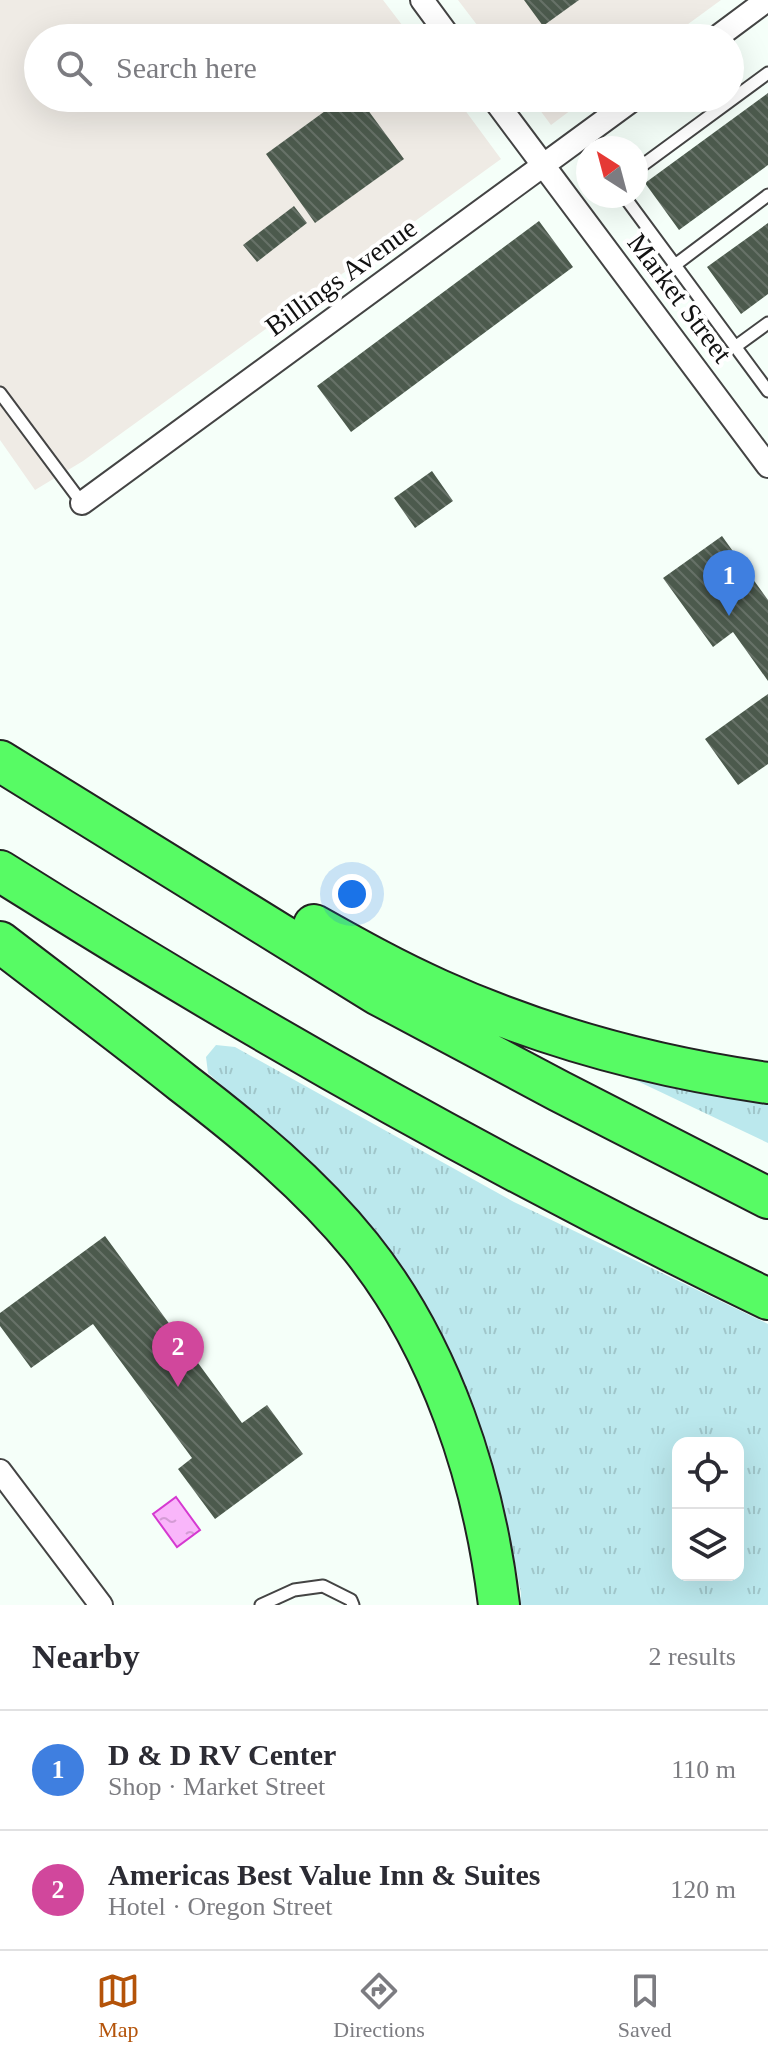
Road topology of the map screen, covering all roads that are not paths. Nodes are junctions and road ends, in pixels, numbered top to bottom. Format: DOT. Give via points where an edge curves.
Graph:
graph roads {
  1 [pos="422,0"];
  2 [pos="767,0"];
  3 [pos="440,24"];
  4 [pos="735,24"];
  5 [pos="768,73"];
  6 [pos="744,91"];
  7 [pos="503,112"];
  8 [pos="616,112"];
  9 [pos="715,112"];
  10 [pos="648,161"];
  11 [pos="543,166"];
  12 [pos="768,195"];
  13 [pos="633,208"];
  14 [pos="675,265"];
  15 [pos="768,323"];
  16 [pos="735,347"];
  17 [pos="768,391"];
  18 [pos="0,393"];
  19 [pos="768,466"];
  20 [pos="82,503"];
  21 [pos="0,761"];
  22 [pos="173,869"];
  23 [pos="0,871"];
  24 [pos="0,942"];
  25 [pos="768,1083"];
  26 [pos="768,1198"];
  27 [pos="768,1299"];
  28 [pos="0,1471"];
  29 [pos="101,1605"];
  30 [pos="261,1605"];
  31 [pos="353,1605"];
  32 [pos="499,1605"];
  1 -- 3 [label="street"];
  2 -- 4 [label="street"];
  5 -- 6 [label="lane"];
  7 -- 11 [label="street, Market Street"];
  8 -- 11 [label="street, Billings Avenue"];
  9 -- 10 [label="lane"];
  11 -- 19 [label="street, Market Street"];
  11 -- 20 [label="street, Billings Avenue"];
  12 -- 14 [label="lane"];
  13 -- 14 [label="lane"];
  14 -- 16 [label="lane"];
  15 -- 16 [label="lane"];
  16 -- 17 [label="lane"];
  18 -- 20 [label="lane"];
  21 -- 22 [label="highway"];
  22 -- 25 [label="highway" via="198,863 398,971 487,1011 621,1054"];
  22 -- 26 [label="highway" via="377,994"];
  23 -- 27 [label="highway" via="345,1077 565,1197"];
  24 -- 32 [label="highway" via="228,1117 340,1223 378,1270 425,1348 449,1405 485,1521"];
  28 -- 29 [label="street"];
  30 -- 31 [label="lane" via="294,1590 323,1586"];
}
